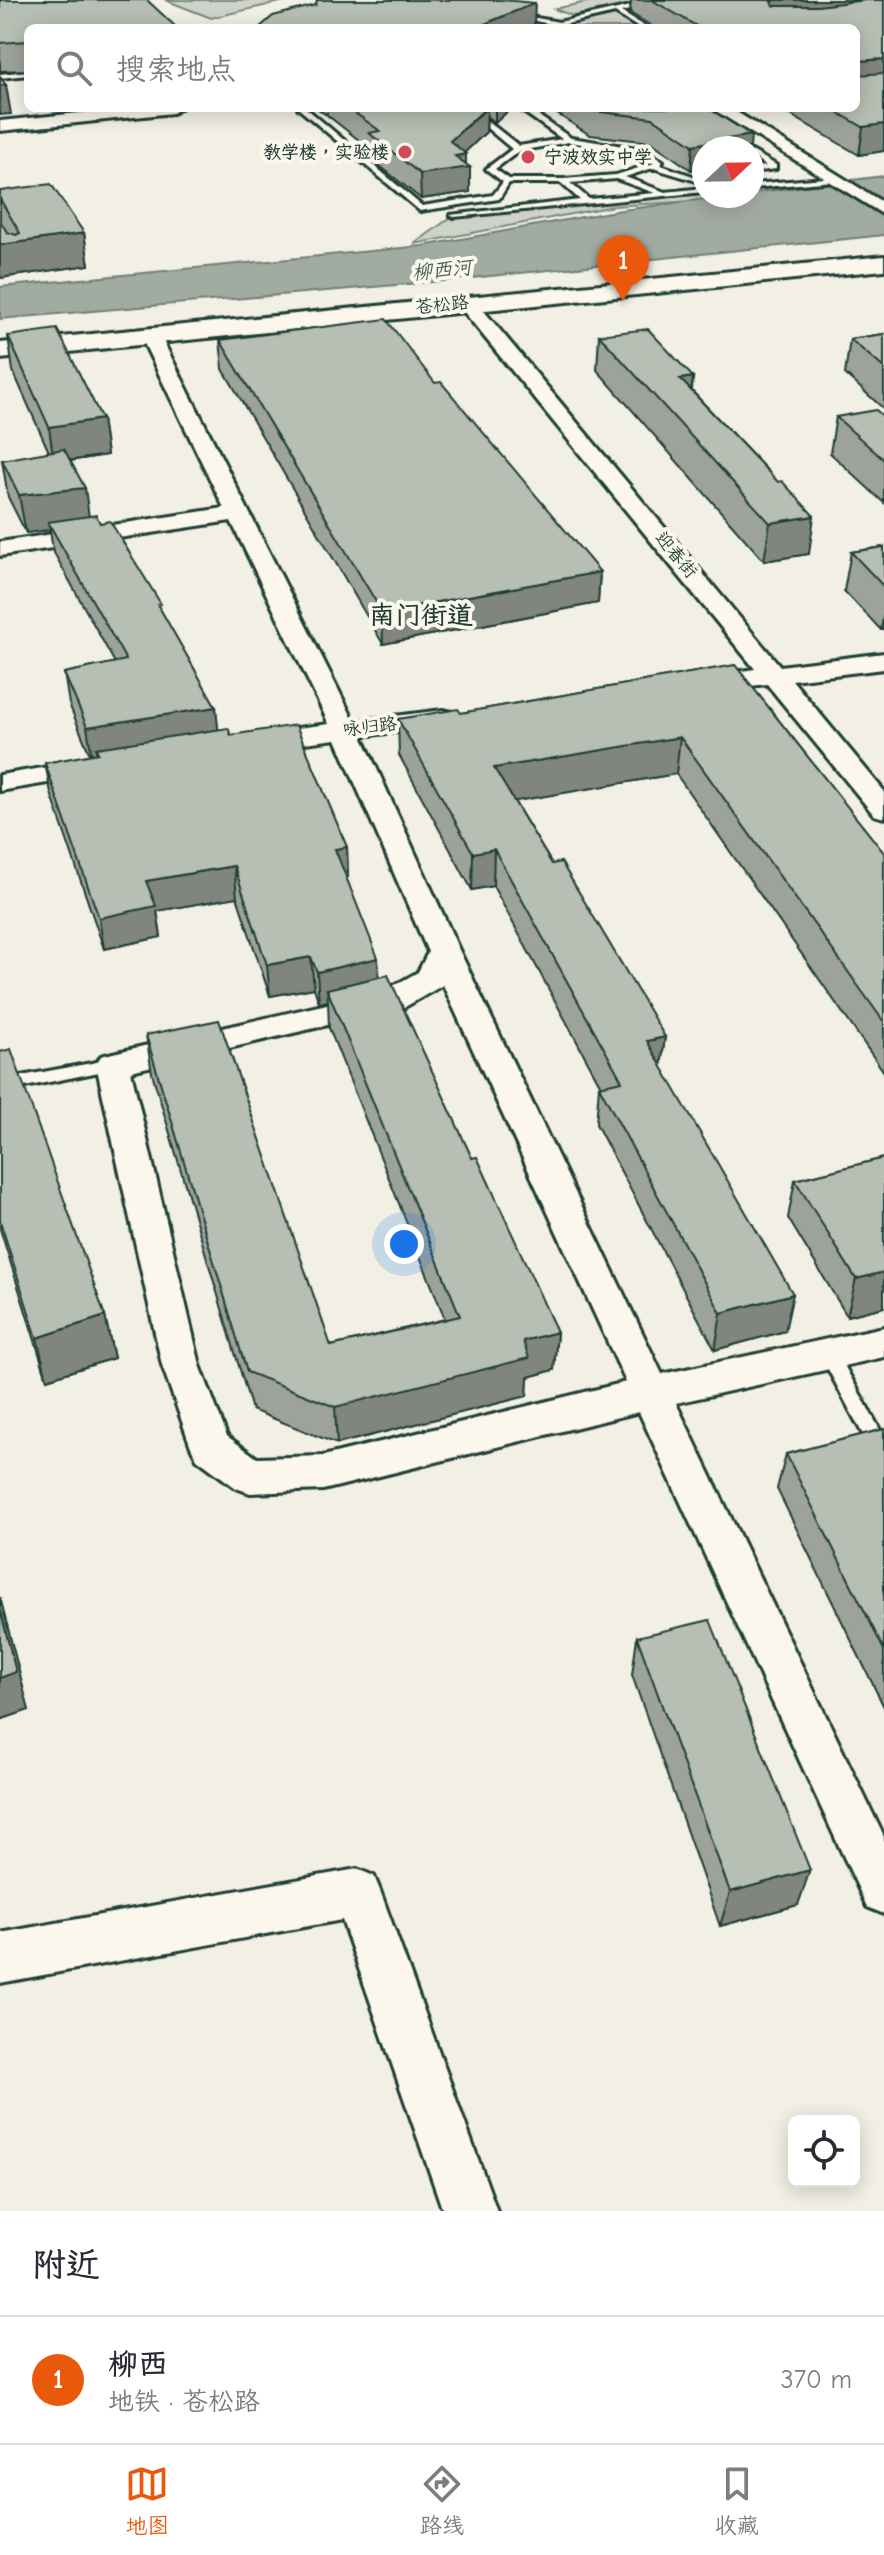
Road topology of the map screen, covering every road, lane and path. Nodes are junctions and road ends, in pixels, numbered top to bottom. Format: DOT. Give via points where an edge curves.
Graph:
graph roads {
  1 [pos="667,0"];
  2 [pos="615,11"];
  3 [pos="508,16"];
  4 [pos="556,23"];
  5 [pos="637,24"];
  6 [pos="24,73"];
  7 [pos="0,76"];
  8 [pos="135,112"];
  9 [pos="307,112"];
  10 [pos="472,112"];
  11 [pos="528,112"];
  12 [pos="725,112"];
  13 [pos="0,126"];
  14 [pos="569,140"];
  15 [pos="517,149"];
  16 [pos="653,165"];
  17 [pos="617,177"];
  18 [pos="692,178"];
  19 [pos="834,179"];
  20 [pos="507,181"];
  21 [pos="563,181"];
  22 [pos="764,185"];
  23 [pos="692,191"];
  24 [pos="667,194"];
  25 [pos="587,202"];
  26 [pos="884,210"];
  27 [pos="454,215"];
  28 [pos="884,254"];
  29 [pos="884,263"];
  30 [pos="467,303"];
  31 [pos="151,337"];
  32 [pos="0,339"];
  33 [pos="0,351"];
  34 [pos="239,513"];
  35 [pos="0,549"];
  36 [pos="884,661"];
  37 [pos="775,675"];
  38 [pos="683,687"];
  39 [pos="469,715"];
  40 [pos="346,731"];
  41 [pos="227,746"];
  42 [pos="121,763"];
  43 [pos="0,783"];
  44 [pos="884,809"];
  45 [pos="444,952"];
  46 [pos="113,1064"];
  47 [pos="0,1086"];
  48 [pos="884,1342"];
  49 [pos="829,1354"];
  50 [pos="649,1393"];
  51 [pos="884,1455"];
  52 [pos="884,1890"];
  53 [pos="0,1958"];
  54 [pos="470,2211"];
  1 -- 2 [label="lane"];
  2 -- 4 [label="lane"];
  2 -- 5 [label="lane"];
  3 -- 4 [label="lane"];
  6 -- 7 [label="lane"];
  8 -- 13 [label="street"];
  9 -- 20 [label="lane" via="420,209 496,197"];
  10 -- 15 [label="lane"];
  11 -- 14 [label="lane"];
  12 -- 19 [label="street"];
  14 -- 15 [label="lane"];
  14 -- 16 [label="lane" via="640,151 660,163"];
  15 -- 20 [label="lane" via="490,169"];
  16 -- 17 [label="lane"];
  16 -- 18 [label="lane"];
  17 -- 21 [label="lane"];
  17 -- 24 [label="lane"];
  19 -- 22 [label="lane"];
  19 -- 26 [label="street"];
  20 -- 21 [label="lane"];
  21 -- 25 [label="lane"];
  23 -- 24 [label="lane"];
  24 -- 25 [label="lane"];
  25 -- 27 [label="lane"];
  28 -- 32 [label="main road, 苍松路"];
  29 -- 30 [label="main road, 苍松路"];
  30 -- 31 [label="main road, 苍松路"];
  30 -- 37 [label="street, 迎春街"];
  31 -- 33 [label="main road, 苍松路"];
  31 -- 34 [label="street"];
  34 -- 35 [label="street"];
  34 -- 40 [label="street"];
  36 -- 37 [label="street"];
  37 -- 38 [label="street"];
  37 -- 44 [label="street, 迎春街"];
  39 -- 40 [label="street, 咏归路"];
  40 -- 41 [label="street, 咏归路"];
  40 -- 45 [label="street"];
  42 -- 43 [label="street"];
  45 -- 46 [label="street" via="431,979 394,999"];
  45 -- 50 [label="street"];
  46 -- 47 [label="lane"];
  46 -- 50 [label="street" via="181,1365 211,1447 250,1476 323,1473"];
  48 -- 49 [label="street"];
  49 -- 50 [label="street"];
  49 -- 51 [label="lane"];
  50 -- 52 [label="street"];
  53 -- 54 [label="street" via="357,1893"];
}
